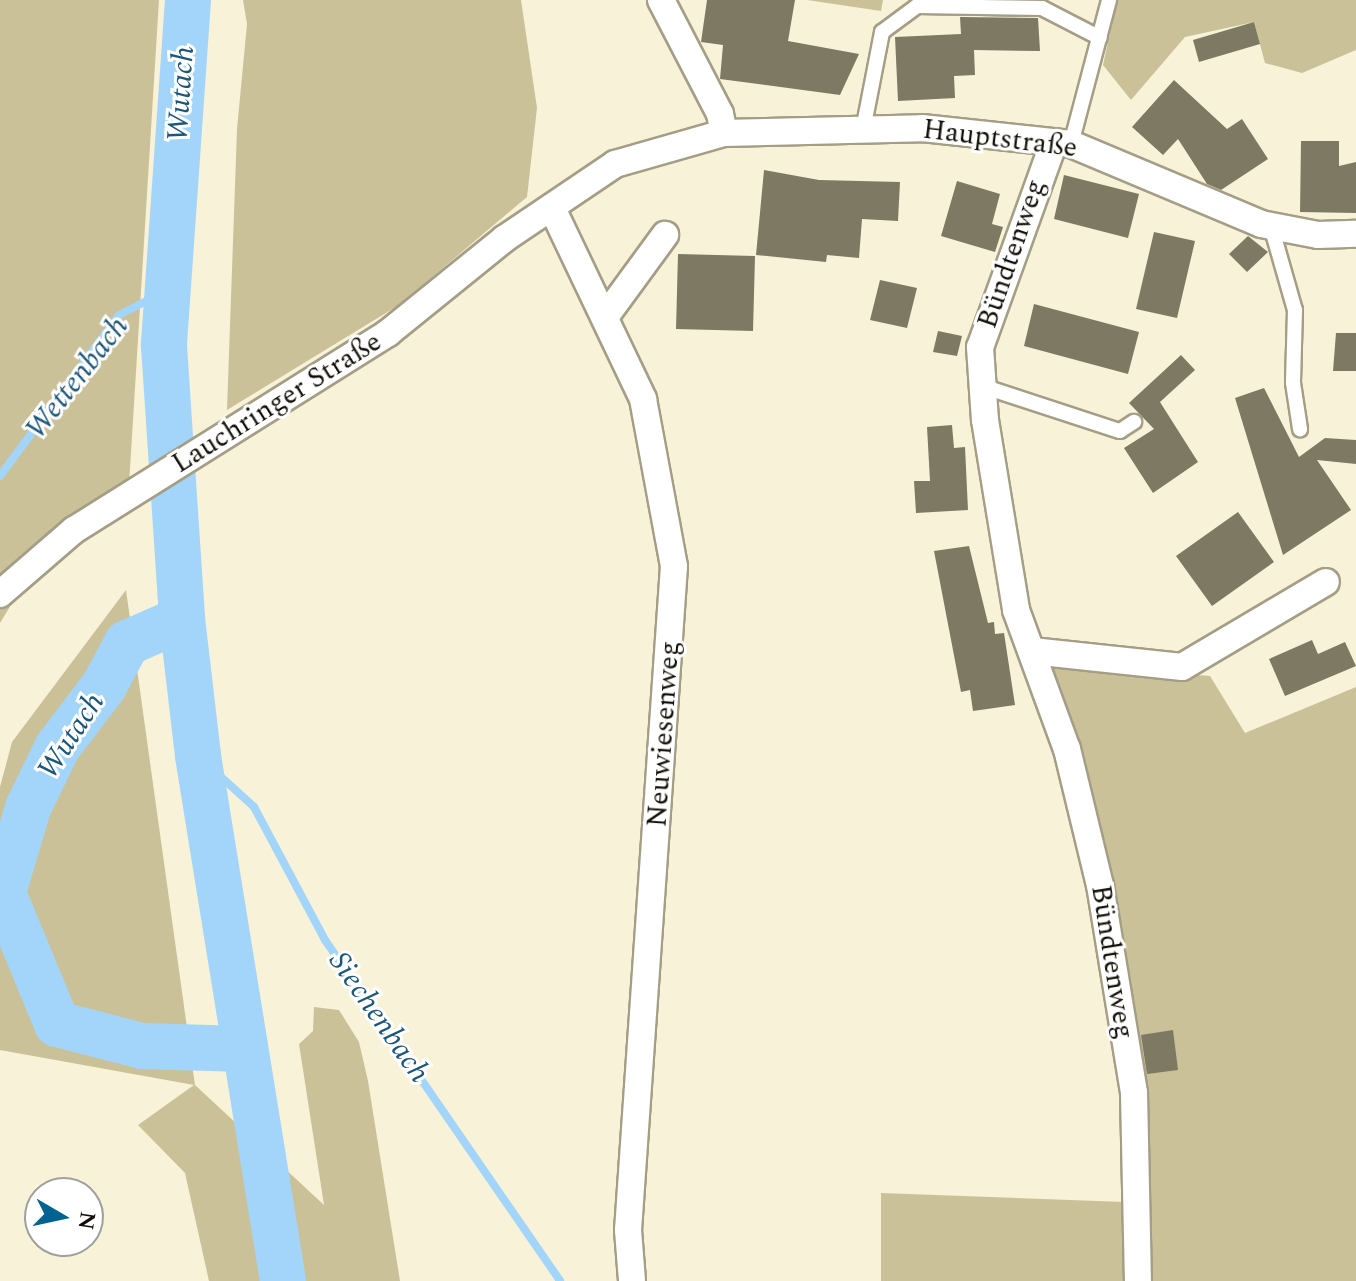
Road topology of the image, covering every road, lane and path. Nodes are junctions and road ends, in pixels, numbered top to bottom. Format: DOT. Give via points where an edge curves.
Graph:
graph roads {
  1 [pos="661,0"];
  2 [pos="1109,0"];
  3 [pos="1100,38"];
  4 [pos="863,130"];
  5 [pos="724,133"];
  6 [pos="1063,143"];
  7 [pos="552,208"];
  8 [pos="1271,226"];
  9 [pos="1356,234"];
  10 [pos="665,235"];
  11 [pos="605,317"];
  12 [pos="982,386"];
  13 [pos="1134,422"];
  14 [pos="1300,429"];
  15 [pos="1326,582"];
  16 [pos="0,594"];
  17 [pos="1032,651"];
  18 [pos="632,1281"];
  19 [pos="1138,1281"];
  1 -- 5 [label="street" via="720,114"];
  2 -- 3 [label="lane"];
  3 -- 4 [label="lane" via="1042,8 917,6 882,32"];
  3 -- 6 [label="lane"];
  4 -- 5 [label="street, Hauptstraße"];
  4 -- 6 [label="street, Hauptstraße" via="922,128"];
  5 -- 7 [label="street, Hauptstraße" via="615,164"];
  6 -- 8 [label="street, Hauptstraße"];
  6 -- 12 [label="street, Bündtenweg" via="980,347"];
  7 -- 11 [label="street, Neuwiesenweg"];
  7 -- 16 [label="street, Lauchringer Straße" via="504,239 388,333 106,509"];
  8 -- 9 [label="street, Hauptstraße" via="1318,235"];
  8 -- 14 [label="lane" via="1295,310 1293,383"];
  10 -- 11 [label="street"];
  11 -- 18 [label="street, Neuwiesenweg" via="643,399 674,566 628,1230"];
  12 -- 13 [label="lane" via="1120,431"];
  12 -- 17 [label="street, Bündtenweg" via="1016,610"];
  15 -- 17 [label="street" via="1182,667"];
  17 -- 19 [label="street, Bündtenweg" via="1067,749 1100,885 1134,1093"];
}
